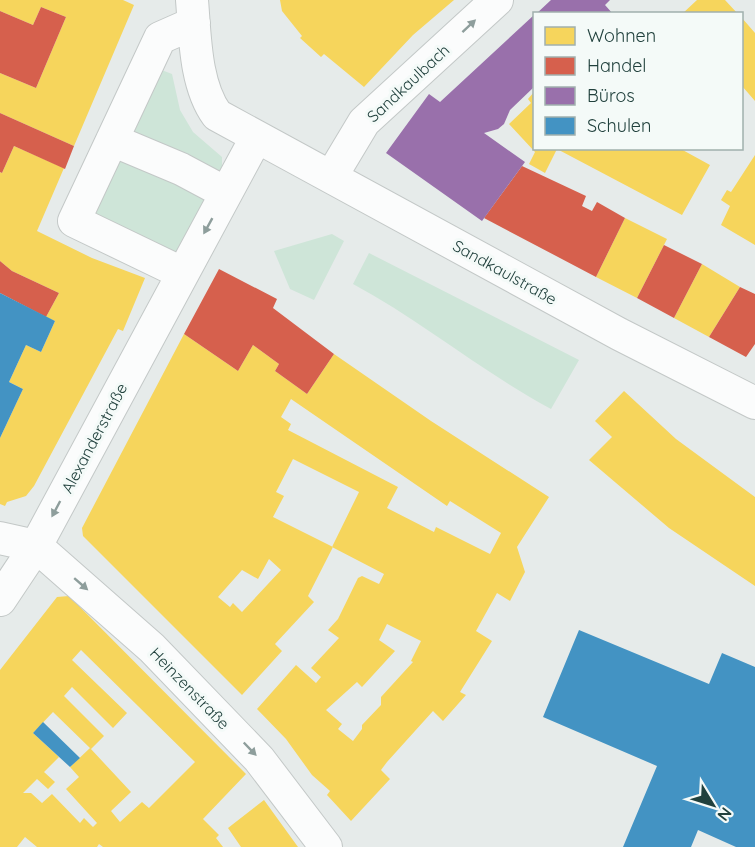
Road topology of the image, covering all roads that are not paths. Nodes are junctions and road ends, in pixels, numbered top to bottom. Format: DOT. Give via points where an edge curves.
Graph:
graph roads {
  1 [pos="497,0"];
  2 [pos="193,11"];
  3 [pos="256,138"];
  4 [pos="112,140"];
  5 [pos="331,177"];
  6 [pos="226,193"];
  7 [pos="182,273"];
  8 [pos="755,403"];
  9 [pos="0,538"];
  10 [pos="36,546"];
  11 [pos="0,600"];
  12 [pos="326,847"];
  5 -- 1 [label="street, Sandkaulbach, one-way" via="364,122"];
  2 -- 3 [label="street" via="209,104 217,115"];
  2 -- 4 [label="street" via="160,38"];
  3 -- 5 [label="street, Sandkaulstraße"];
  3 -- 6 [label="street, Alexanderstraße"];
  4 -- 6 [label="street"];
  4 -- 7 [label="street" via="74,221"];
  5 -- 8 [label="street, Sandkaulstraße"];
  6 -- 7 [label="street, Alexanderstraße, one-way"];
  7 -- 10 [label="street, Alexanderstraße, one-way"];
  9 -- 10 [label="street"];
  10 -- 11 [label="street, Alexanderstraße"];
  10 -- 12 [label="street, Heinzenstraße, one-way" via="152,648 259,759"];
}
